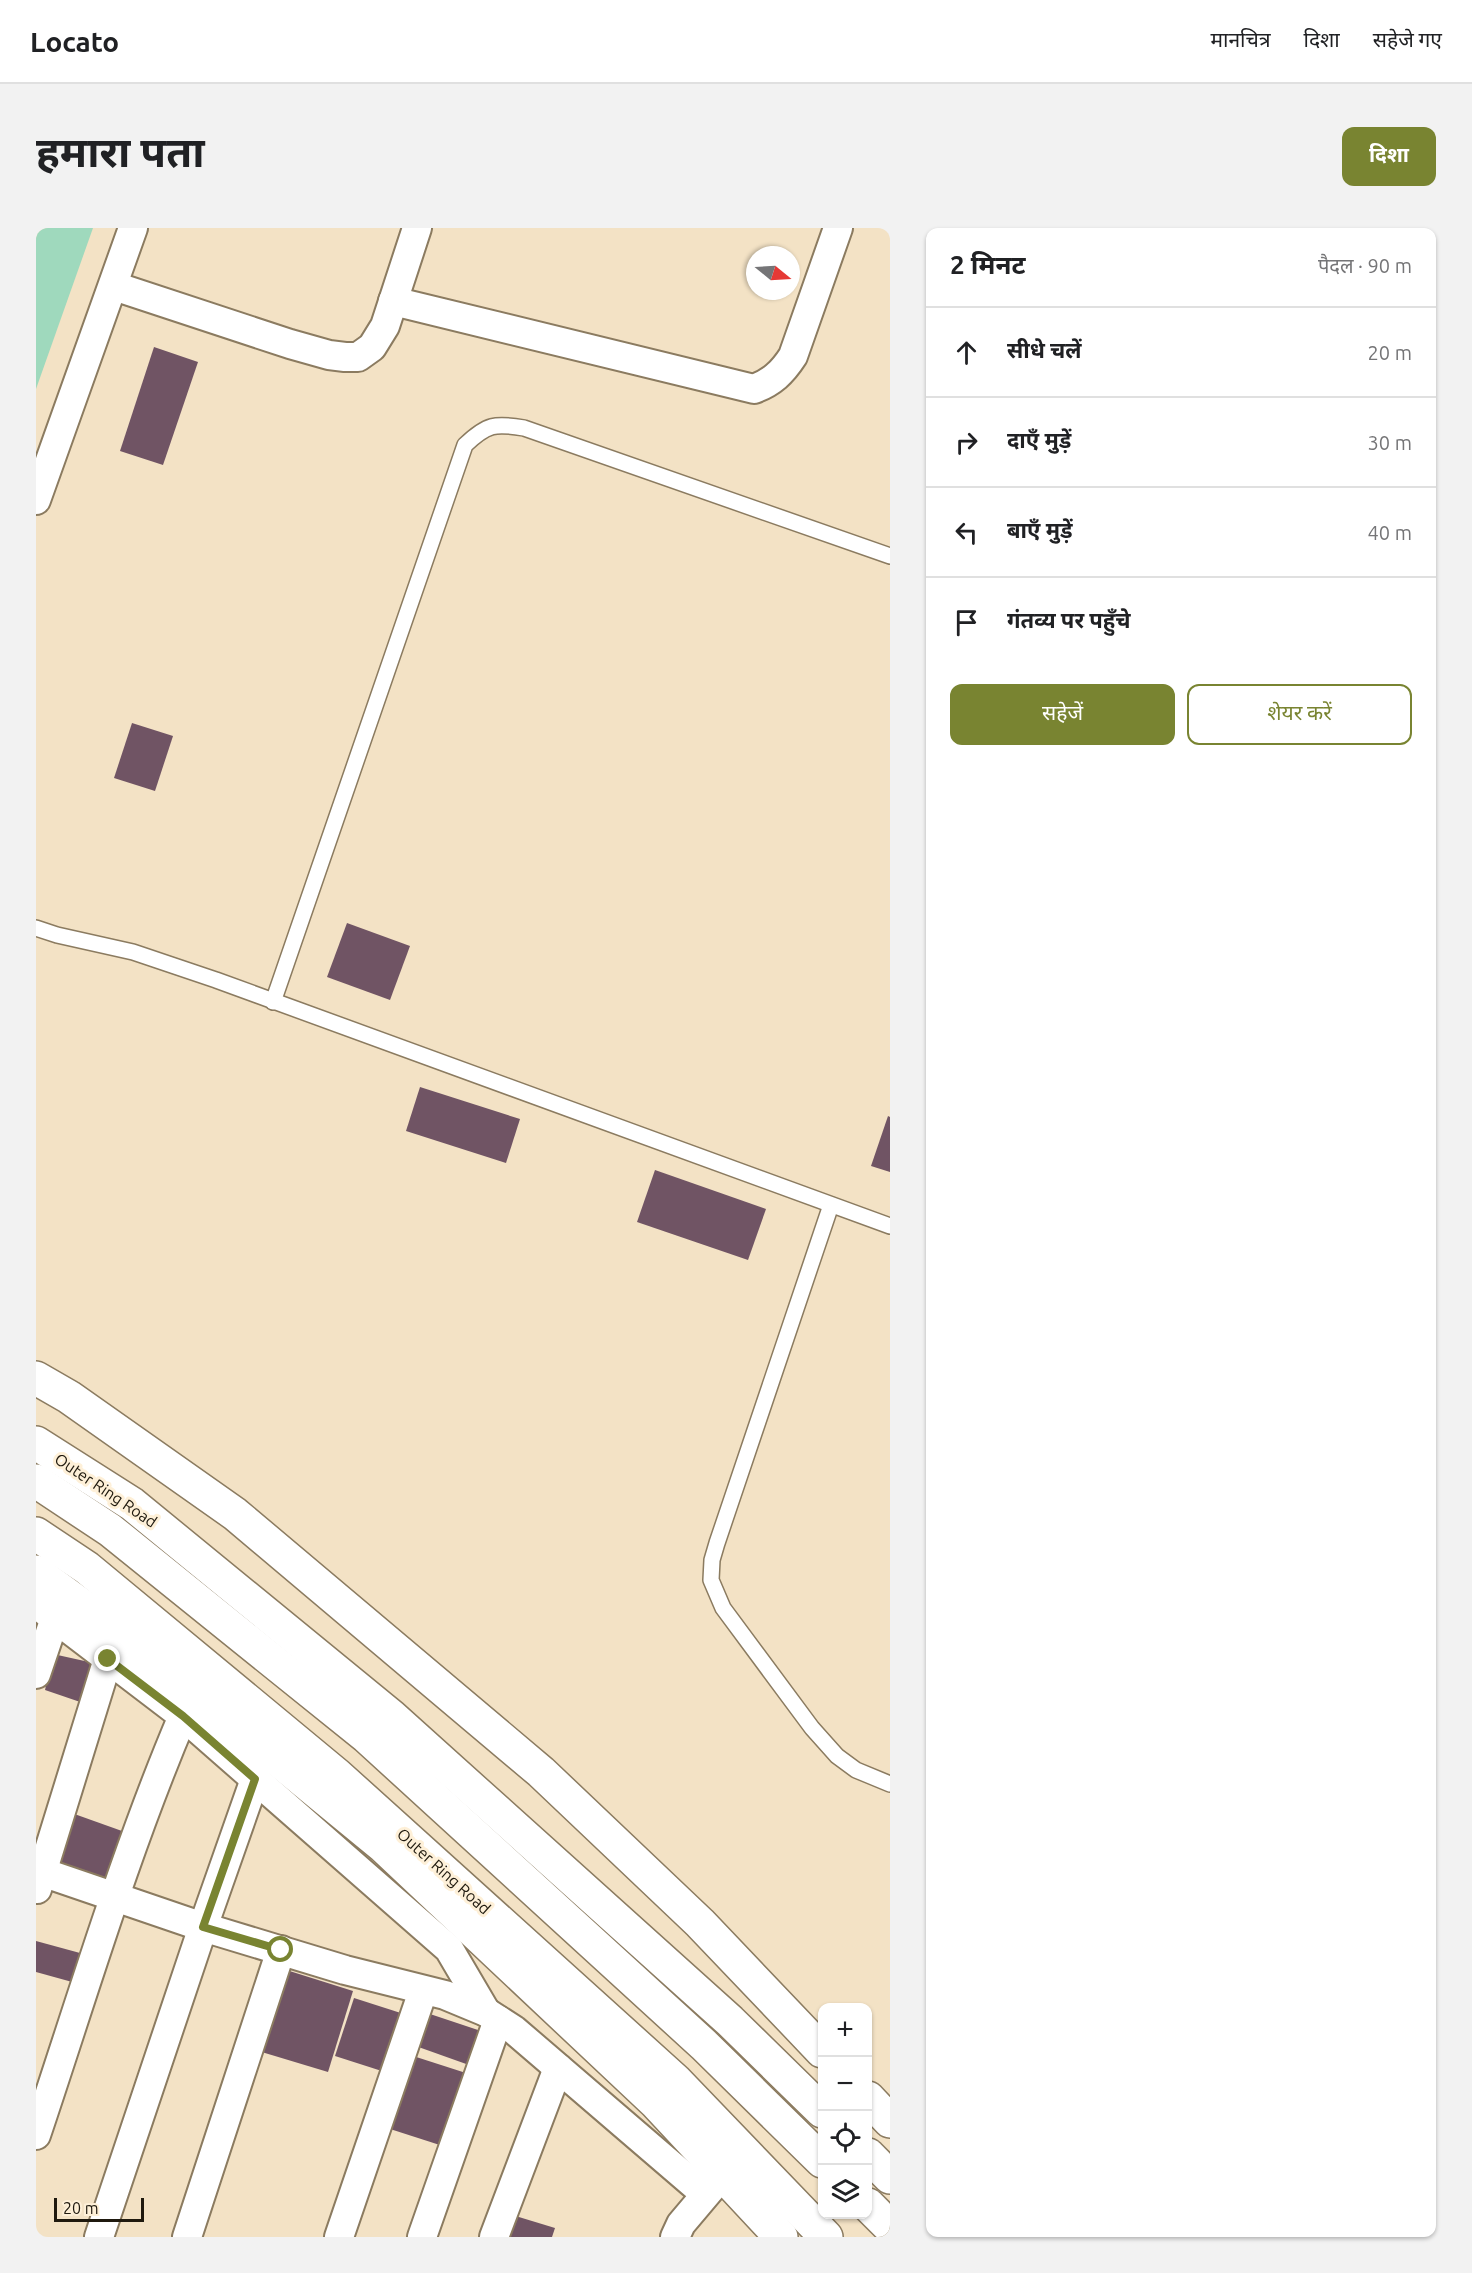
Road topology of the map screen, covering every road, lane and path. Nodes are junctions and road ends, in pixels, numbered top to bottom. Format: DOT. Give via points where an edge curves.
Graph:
graph roads {
  1 [pos="134,228"];
  2 [pos="417,228"];
  3 [pos="838,228"];
  4 [pos="114,286"];
  5 [pos="393,301"];
  6 [pos="36,500"];
  7 [pos="890,556"];
  8 [pos="36,928"];
  9 [pos="273,1002"];
  10 [pos="831,1205"];
  11 [pos="890,1226"];
  12 [pos="36,1378"];
  13 [pos="36,1443"];
  14 [pos="36,1481"];
  15 [pos="36,1534"];
  16 [pos="36,1572"];
  17 [pos="46,1611"];
  18 [pos="108,1659"];
  19 [pos="36,1674"];
  20 [pos="183,1716"];
  21 [pos="255,1779"];
  22 [pos="890,1784"];
  23 [pos="38,1878"];
  24 [pos="115,1898"];
  25 [pos="203,1927"];
  26 [pos="281,1950"];
  27 [pos="423,1990"];
  28 [pos="492,2016"];
  29 [pos="818,2047"];
  30 [pos="558,2068"];
  31 [pos="872,2103"];
  32 [pos="818,2107"];
  33 [pos="890,2121"];
  34 [pos="36,2135"];
  35 [pos="818,2157"];
  36 [pos="872,2160"];
  37 [pos="890,2177"];
  38 [pos="714,2184"];
  39 [pos="872,2210"];
  40 [pos="890,2227"];
  41 [pos="683,2233"];
  42 [pos="99,2237"];
  43 [pos="187,2237"];
  44 [pos="339,2237"];
  45 [pos="422,2237"];
  46 [pos="494,2237"];
  47 [pos="781,2237"];
  48 [pos="826,2237"];
  1 -- 4 [label="street"];
  2 -- 5 [label="street"];
  3 -- 5 [label="street" via="793,356 783,372 754,389"];
  4 -- 5 [label="street" via="290,344 345,357 358,357 372,347 385,326"];
  4 -- 6 [label="street"];
  7 -- 9 [label="lane" via="524,428 504,424 482,429 465,445"];
  8 -- 9 [label="lane" via="132,952"];
  9 -- 10 [label="lane"];
  10 -- 11 [label="lane"];
  10 -- 22 [label="lane" via="717,1543 711,1580 723,1608 812,1728 856,1770"];
  12 -- 29 [label="street" via="235,1514 541,1772 700,1923"];
  13 -- 32 [label="street, Outer Ring Road" via="132,1504 391,1716 730,2021"];
  14 -- 35 [label="street, Outer Ring Road" via="110,1530 367,1737 704,2045"];
  15 -- 48 [label="street, Outer Ring Road" via="87,1568 346,1783 675,2080"];
  16 -- 38 [label="street, Outer Ring Road" via="159,1662 383,1846 656,2103"];
  17 -- 18 [label="street"];
  17 -- 19 [label="street"];
  18 -- 20 [label="street"];
  18 -- 23 [label="street"];
  20 -- 21 [label="street"];
  20 -- 24 [label="street"];
  21 -- 25 [label="street"];
  21 -- 28 [label="street" via="449,1949"];
  23 -- 24 [label="street"];
  24 -- 25 [label="street"];
  24 -- 34 [label="street"];
  25 -- 26 [label="street"];
  25 -- 42 [label="street"];
  26 -- 27 [label="street"];
  26 -- 43 [label="street"];
  27 -- 28 [label="street" via="445,1995"];
  27 -- 44 [label="street"];
  28 -- 30 [label="street"];
  28 -- 45 [label="street"];
  30 -- 38 [label="street"];
  30 -- 46 [label="street"];
  31 -- 33 [label="street"];
  36 -- 37 [label="street"];
  38 -- 41 [label="street"];
  38 -- 47 [label="street, Outer Ring Road"];
  39 -- 40 [label="street"];
}
